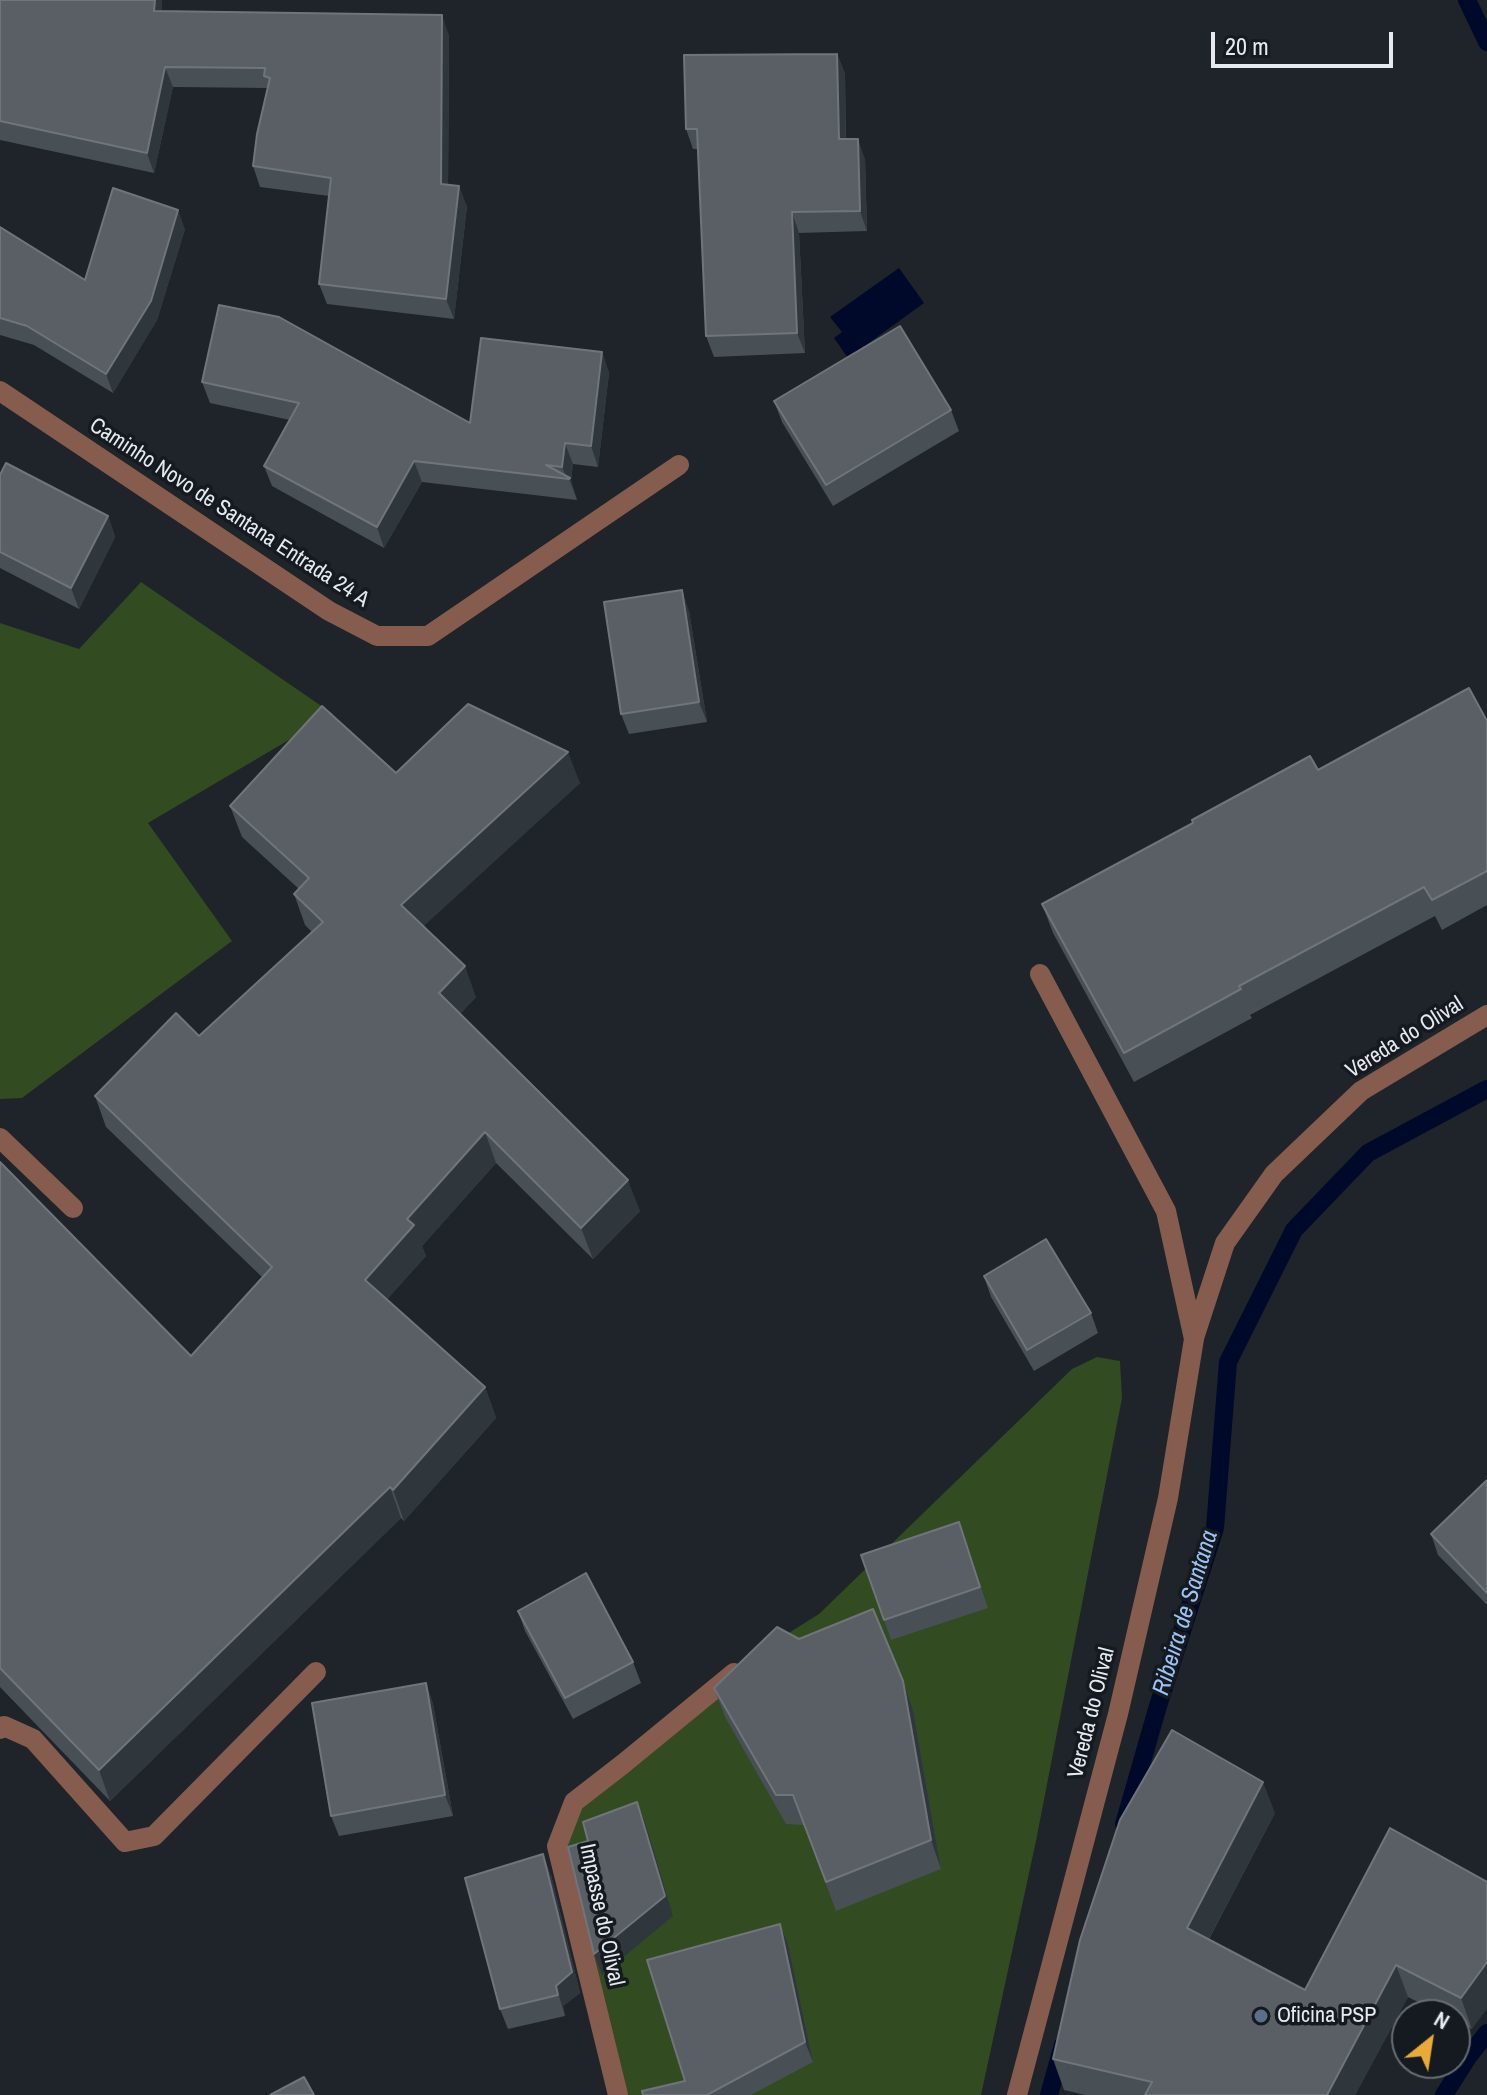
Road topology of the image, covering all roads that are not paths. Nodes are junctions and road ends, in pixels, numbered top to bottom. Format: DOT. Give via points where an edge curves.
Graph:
graph roads {
  1 [pos="0,391"];
  2 [pos="679,465"];
  3 [pos="1040,974"];
  4 [pos="1487,1015"];
  5 [pos="0,1138"];
  6 [pos="73,1208"];
  7 [pos="1194,1339"];
  8 [pos="744,1665"];
  9 [pos="316,1672"];
  10 [pos="0,1729"];
  11 [pos="618,2095"];
  12 [pos="1017,2095"];
  1 -- 2 [label="street, Caminho Novo de Santana Entrada 24 A" via="329,611 377,636 428,636"];
  3 -- 7 [label="street, Vereda do Olival" via="1166,1211"];
  4 -- 7 [label="street, Vereda do Olival" via="1361,1091 1274,1174 1225,1243"];
  5 -- 6 [label="street"];
  7 -- 12 [label="street, Vereda do Olival" via="1168,1498 1118,1714"];
  8 -- 11 [label="street, Impasse do Olival" via="574,1802 557,1846"];
  9 -- 10 [label="street" via="154,1836 125,1842 33,1739 4,1726"];
}
